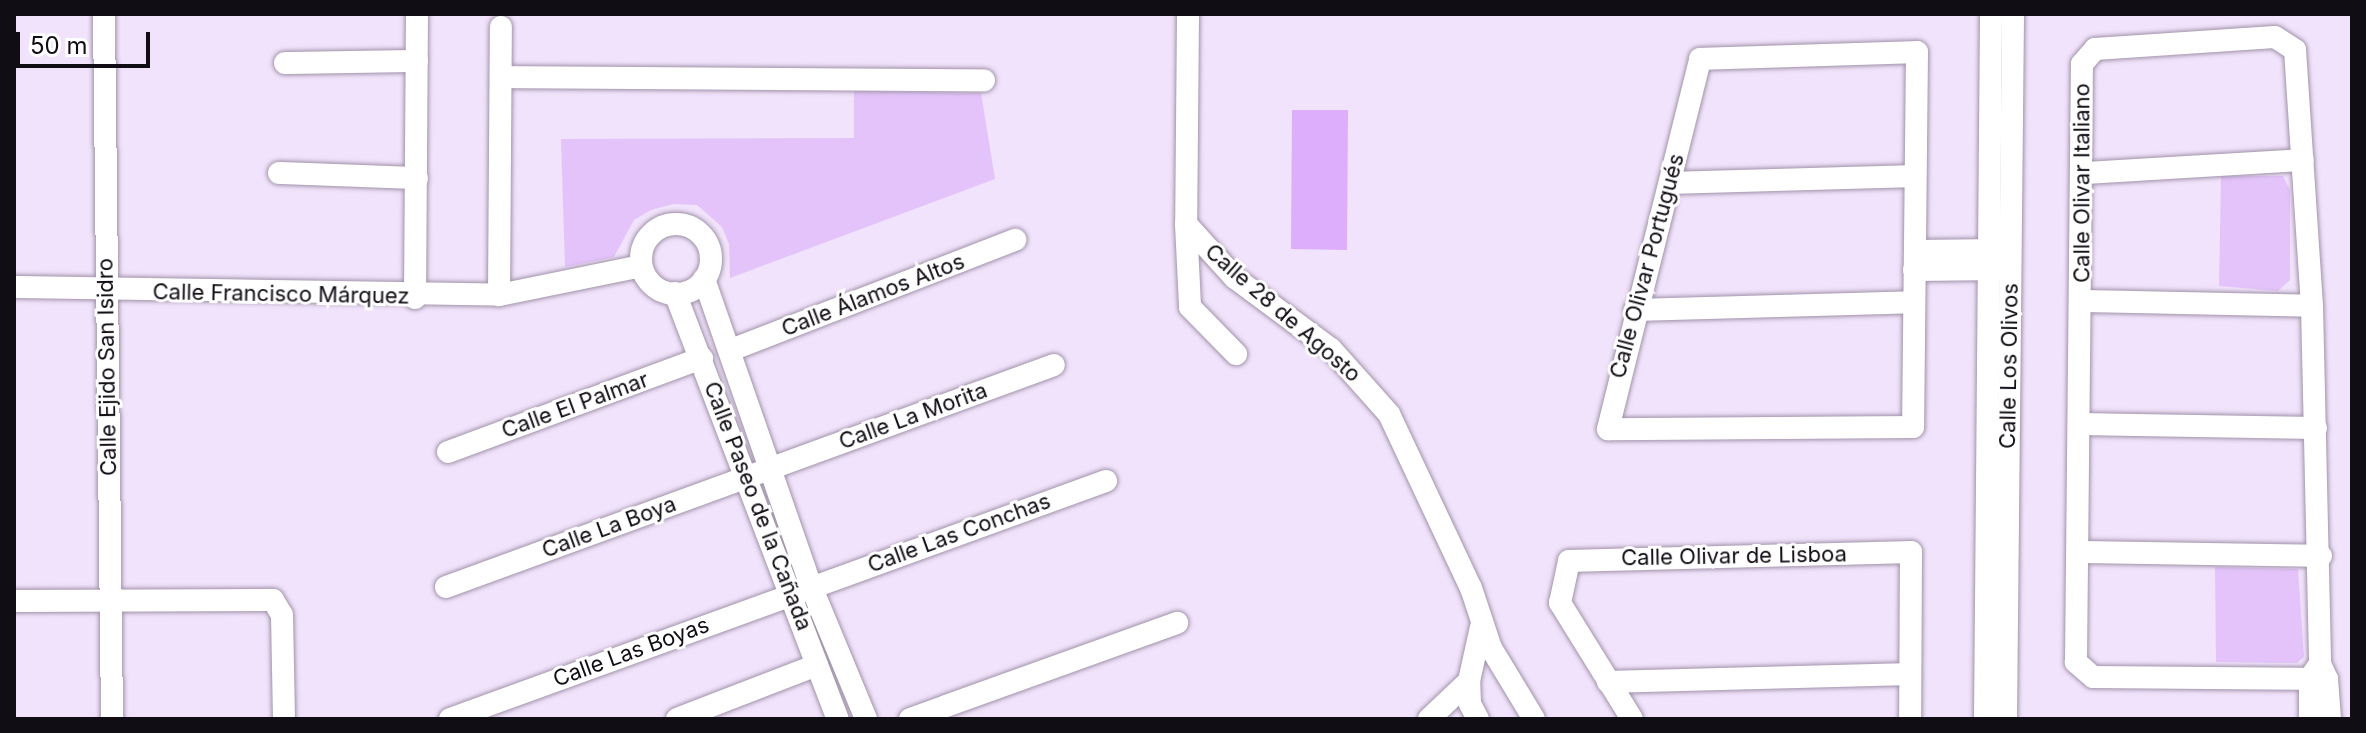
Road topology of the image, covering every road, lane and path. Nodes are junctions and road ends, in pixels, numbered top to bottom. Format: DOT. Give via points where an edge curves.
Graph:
graph roads {
  1 [pos="104,14"];
  2 [pos="417,14"];
  3 [pos="1188,14"];
  4 [pos="1991,14"];
  5 [pos="2013,14"];
  6 [pos="501,27"];
  7 [pos="417,61"];
  8 [pos="285,63"];
  9 [pos="501,77"];
  10 [pos="984,80"];
  11 [pos="2303,160"];
  12 [pos="279,173"];
  13 [pos="2084,173"];
  14 [pos="1915,176"];
  15 [pos="417,178"];
  16 [pos="1670,183"];
  17 [pos="1186,224"];
  18 [pos="1015,240"];
  19 [pos="2000,260"];
  20 [pos="1914,261"];
  21 [pos="641,266"];
  22 [pos="704,279"];
  23 [pos="14,287"];
  24 [pos="105,290"];
  25 [pos="675,293"];
  26 [pos="499,295"];
  27 [pos="415,298"];
  28 [pos="2082,301"];
  29 [pos="1913,302"];
  30 [pos="2312,306"];
  31 [pos="1635,310"];
  32 [pos="731,350"];
  33 [pos="1236,354"];
  34 [pos="702,358"];
  35 [pos="1054,365"];
  36 [pos="2082,424"];
  37 [pos="2316,428"];
  38 [pos="448,452"];
  39 [pos="772,468"];
  40 [pos="746,478"];
  41 [pos="1106,481"];
  42 [pos="2078,552"];
  43 [pos="2321,556"];
  44 [pos="446,587"];
  45 [pos="801,590"];
  46 [pos="111,599"];
  47 [pos="14,601"];
  48 [pos="1177,623"];
  49 [pos="1481,627"];
  50 [pos="817,665"];
  51 [pos="1910,674"];
  52 [pos="2319,674"];
  53 [pos="1469,681"];
  54 [pos="1608,682"];
  55 [pos="112,719"];
  56 [pos="284,719"];
  57 [pos="450,719"];
  58 [pos="677,719"];
  59 [pos="838,719"];
  60 [pos="866,719"];
  61 [pos="910,719"];
  62 [pos="1429,719"];
  63 [pos="1478,719"];
  64 [pos="1534,719"];
  65 [pos="1632,719"];
  66 [pos="1910,719"];
  67 [pos="1985,719"];
  68 [pos="2006,719"];
  69 [pos="2310,719"];
  70 [pos="2330,719"];
  1 -- 24 [label="street, Calle Ejido San Isidro"];
  2 -- 7 [label="street"];
  3 -- 17 [label="street, Calle 28 de Agosto"];
  4 -- 19 [label="street, Calle Los Olivos"];
  5 -- 19 [label="street, Calle Los Olivos"];
  6 -- 9 [label="street"];
  7 -- 8 [label="street"];
  7 -- 15 [label="street"];
  9 -- 10 [label="street"];
  9 -- 26 [label="street"];
  11 -- 13 [label="street"];
  11 -- 13 [label="street, Calle Olivar Italiano" via="2297,56 2287,41 2118,46 2095,49 2082,64"];
  11 -- 30 [label="street, Calle Olivar Italiano"];
  12 -- 15 [label="street"];
  13 -- 28 [label="street, Calle Olivar Italiano"];
  14 -- 16 [label="street"];
  14 -- 16 [label="street, Calle Olivar Portugués" via="1917,52 1700,59"];
  14 -- 20 [label="street, Calle Olivar Portugués"];
  15 -- 27 [label="street"];
  16 -- 31 [label="street, Calle Olivar Portugués"];
  17 -- 33 [label="street" via="1190,307"];
  17 -- 49 [label="street, Calle 28 de Agosto" via="1226,270 1331,349 1381,404 1471,588"];
  18 -- 32 [label="street, Calle Álamos Altos"];
  19 -- 20 [label="street"];
  19 -- 67 [label="street, Calle Los Olivos"];
  19 -- 68 [label="street, Calle Los Olivos"];
  20 -- 29 [label="street, Calle Olivar Portugués"];
  21 -- 22 [label="street" via="652,233 684,225 708,247"];
  21 -- 25 [label="street" via="653,285"];
  21 -- 26 [label="street, Calle Francisco Márquez"];
  22 -- 25 [label="street"];
  22 -- 32 [label="street, Calle Paseo de la Cañada"];
  23 -- 24 [label="street, Calle Francisco Márquez"];
  24 -- 27 [label="street, Calle Francisco Márquez"];
  24 -- 46 [label="street, Calle Ejido San Isidro"];
  25 -- 34 [label="street, Calle Paseo de la Cañada"];
  26 -- 27 [label="street, Calle Francisco Márquez"];
  28 -- 30 [label="street"];
  28 -- 36 [label="street, Calle Olivar Italiano"];
  29 -- 31 [label="street"];
  29 -- 31 [label="street, Calle Olivar Portugués" via="1913,427 1615,433 1606,421"];
  30 -- 37 [label="street, Calle Olivar Italiano"];
  32 -- 39 [label="street, Calle Paseo de la Cañada"];
  34 -- 38 [label="street, Calle El Palmar"];
  34 -- 40 [label="street, Calle Paseo de la Cañada"];
  35 -- 39 [label="street, Calle La Morita"];
  36 -- 37 [label="street"];
  36 -- 42 [label="street, Calle Olivar Italiano"];
  37 -- 43 [label="street, Calle Olivar Italiano"];
  39 -- 40 [label="street, Calle La Boya"];
  39 -- 45 [label="street, Calle Paseo de la Cañada"];
  40 -- 44 [label="street, Calle La Boya"];
  40 -- 45 [label="street, Calle Paseo de la Cañada"];
  41 -- 45 [label="street, Calle Las Conchas"];
  42 -- 43 [label="street"];
  42 -- 52 [label="street, Calle Olivar Italiano" via="2075,657 2087,675"];
  43 -- 52 [label="street, Calle Olivar Italiano"];
  45 -- 50 [label="street, Calle Paseo de la Cañada"];
  45 -- 57 [label="street, Calle Las Boyas"];
  45 -- 60 [label="street, Calle Paseo de la Cañada"];
  46 -- 47 [label="street"];
  46 -- 55 [label="street, Calle Ejido San Isidro"];
  46 -- 56 [label="street" via="267,598 278,603"];
  48 -- 61 [label="street"];
  49 -- 53 [label="street"];
  49 -- 64 [label="street, Calle 28 de Agosto"];
  50 -- 58 [label="street"];
  50 -- 59 [label="street, Calle Paseo de la Cañada"];
  51 -- 54 [label="street"];
  51 -- 54 [label="street, Calle Olivar de Lisboa" via="1911,552 1569,561 1560,603"];
  51 -- 66 [label="street, Calle Olivar de Lisboa"];
  52 -- 69 [label="street, Calle Olivar Italiano"];
  52 -- 70 [label="street, Calle Olivar Italiano"];
  53 -- 62 [label="street"];
  53 -- 63 [label="street" via="1470,704"];
  54 -- 65 [label="street, Calle Olivar de Lisboa"];
}
